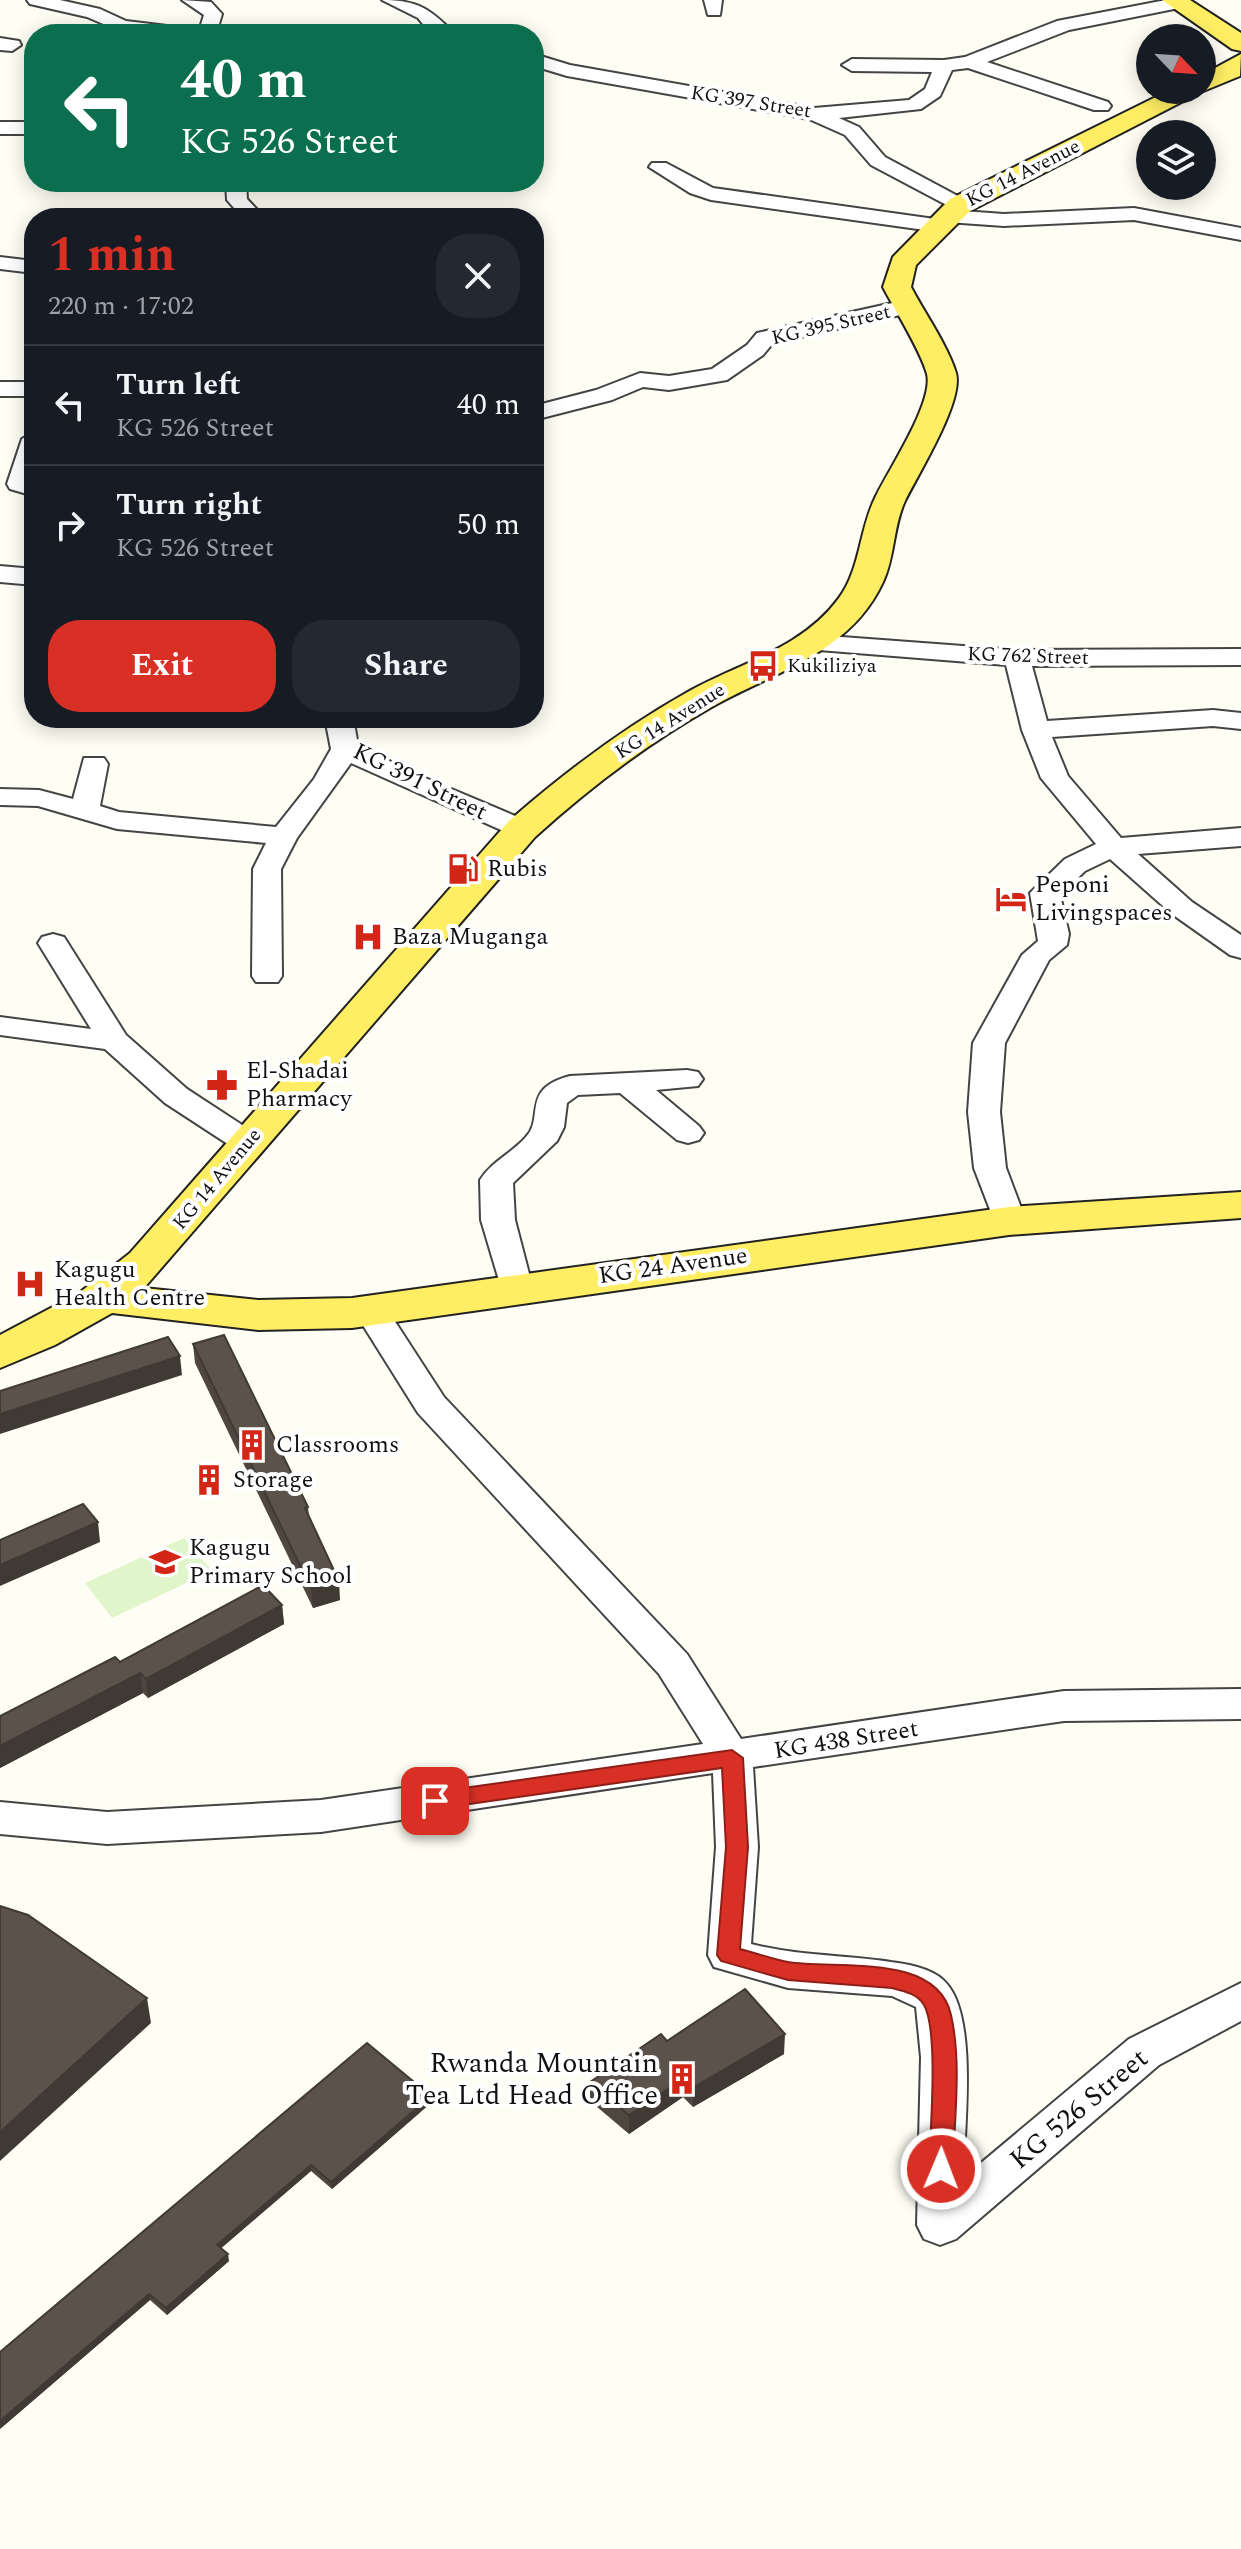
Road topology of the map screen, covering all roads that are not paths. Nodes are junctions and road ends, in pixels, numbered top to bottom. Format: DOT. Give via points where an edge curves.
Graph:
graph roads {
  1 [pos="36,0"];
  2 [pos="191,0"];
  3 [pos="391,0"];
  4 [pos="1177,2"];
  5 [pos="118,24"];
  6 [pos="210,24"];
  7 [pos="432,24"];
  8 [pos="1241,44"];
  9 [pos="1241,61"];
  10 [pos="969,62"];
  11 [pos="544,63"];
  12 [pos="852,65"];
  13 [pos="944,66"];
  14 [pos="1216,78"];
  15 [pos="1163,104"];
  16 [pos="1101,106"];
  17 [pos="814,114"];
  18 [pos="0,128"];
  19 [pos="24,128"];
  20 [pos="659,167"];
  21 [pos="950,216"];
  22 [pos="1241,234"];
  23 [pos="0,263"];
  24 [pos="24,266"];
  25 [pos="906,307"];
  26 [pos="0,389"];
  27 [pos="24,389"];
  28 [pos="544,410"];
  29 [pos="24,469"];
  30 [pos="24,486"];
  31 [pos="0,574"];
  32 [pos="24,576"];
  33 [pos="815,643"];
  34 [pos="1241,657"];
  35 [pos="1017,658"];
  36 [pos="1241,721"];
  37 [pos="341,728"];
  38 [pos="1036,730"];
  39 [pos="345,749"];
  40 [pos="94,764"];
  41 [pos="0,797"];
  42 [pos="85,811"];
  43 [pos="522,829"];
  44 [pos="284,836"];
  45 [pos="1241,837"];
  46 [pos="1113,847"];
  47 [pos="53,943"];
  48 [pos="1241,949"];
  49 [pos="267,976"];
  50 [pos="0,1026"];
  51 [pos="114,1041"];
  52 [pos="687,1079"];
  53 [pos="625,1081"];
  54 [pos="688,1133"];
  55 [pos="248,1143"];
  56 [pos="1241,1205"];
  57 [pos="1009,1221"];
  58 [pos="516,1289"];
  59 [pos="106,1298"];
  60 [pos="371,1311"];
  61 [pos="0,1353"];
  62 [pos="1241,1704"];
  63 [pos="732,1758"];
  64 [pos="0,1818"];
  65 [pos="1241,2000"];
  1 -- 5 [label="street"];
  2 -- 6 [label="street" via="213,14"];
  3 -- 7 [label="street" via="425,14"];
  4 -- 8 [label="main road"];
  4 -- 10 [label="street" via="1047,30"];
  9 -- 14 [label="main road"];
  10 -- 13 [label="street"];
  10 -- 16 [label="street"];
  11 -- 17 [label="street, KG 397 Street"];
  12 -- 13 [label="street"];
  13 -- 17 [label="street, KG 397 Street" via="933,92 914,105"];
  15 -- 21 [label="main road, KG 14 Avenue"];
  17 -- 21 [label="street" via="852,131 878,161"];
  18 -- 19 [label="street"];
  20 -- 21 [label="street" via="711,194"];
  21 -- 22 [label="street" via="1004,220 1134,214"];
  21 -- 25 [label="main road, KG 14 Avenue" via="899,270 897,287"];
  23 -- 24 [label="street"];
  25 -- 28 [label="street, KG 395 Street" via="765,338 732,366 701,380 640,380"];
  25 -- 33 [label="main road, KG 14 Avenue" via="942,375 940,399 886,507 867,582"];
  26 -- 27 [label="street"];
  29 -- 30 [label="street" via="19,484"];
  31 -- 32 [label="street"];
  33 -- 35 [label="street, KG 762 Street"];
  33 -- 43 [label="main road, KG 14 Avenue" via="699,700 646,733 576,781"];
  34 -- 35 [label="street, KG 762 Street"];
  35 -- 38 [label="street"];
  36 -- 38 [label="street" via="1213,718"];
  37 -- 39 [label="street, KG 391 Street"];
  38 -- 46 [label="street" via="1055,778"];
  39 -- 43 [label="street, KG 391 Street"];
  39 -- 44 [label="street"];
  40 -- 42 [label="street"];
  41 -- 42 [label="street" via="39,798"];
  42 -- 44 [label="street" via="117,820"];
  43 -- 55 [label="main road, KG 14 Avenue"];
  44 -- 49 [label="street" via="267,869"];
  45 -- 46 [label="street"];
  46 -- 48 [label="street" via="1182,908"];
  46 -- 57 [label="street" via="1075,865 1045,893 1052,945 1037,955 989,1043 984,1112 990,1168"];
  47 -- 51 [label="street"];
  50 -- 51 [label="street"];
  51 -- 55 [label="street" via="176,1096"];
  52 -- 53 [label="street"];
  53 -- 54 [label="street"];
  53 -- 58 [label="street" via="570,1086 554,1094 547,1107 548,1129 540,1142 496,1180 498,1220"];
  55 -- 59 [label="main road, KG 14 Avenue" via="145,1263"];
  56 -- 57 [label="main road, KG 24 Avenue"];
  57 -- 58 [label="main road, KG 24 Avenue"];
  58 -- 60 [label="main road, KG 24 Avenue"];
  59 -- 60 [label="main road, KG 24 Avenue" via="288,1317"];
  59 -- 61 [label="main road, KG 14 Avenue" via="44,1335"];
  60 -- 63 [label="street" via="431,1405 673,1664"];
  62 -- 63 [label="street, KG 438 Street" via="1064,1706"];
  63 -- 64 [label="street, KG 438 Street" via="258,1822 107,1828"];
  63 -- 65 [label="street, KG 526 Street" via="737,1847 729,1955 788,1971 892,1979 915,1984 932,1996 943,2057 940,2225 1144,2052"];
}
